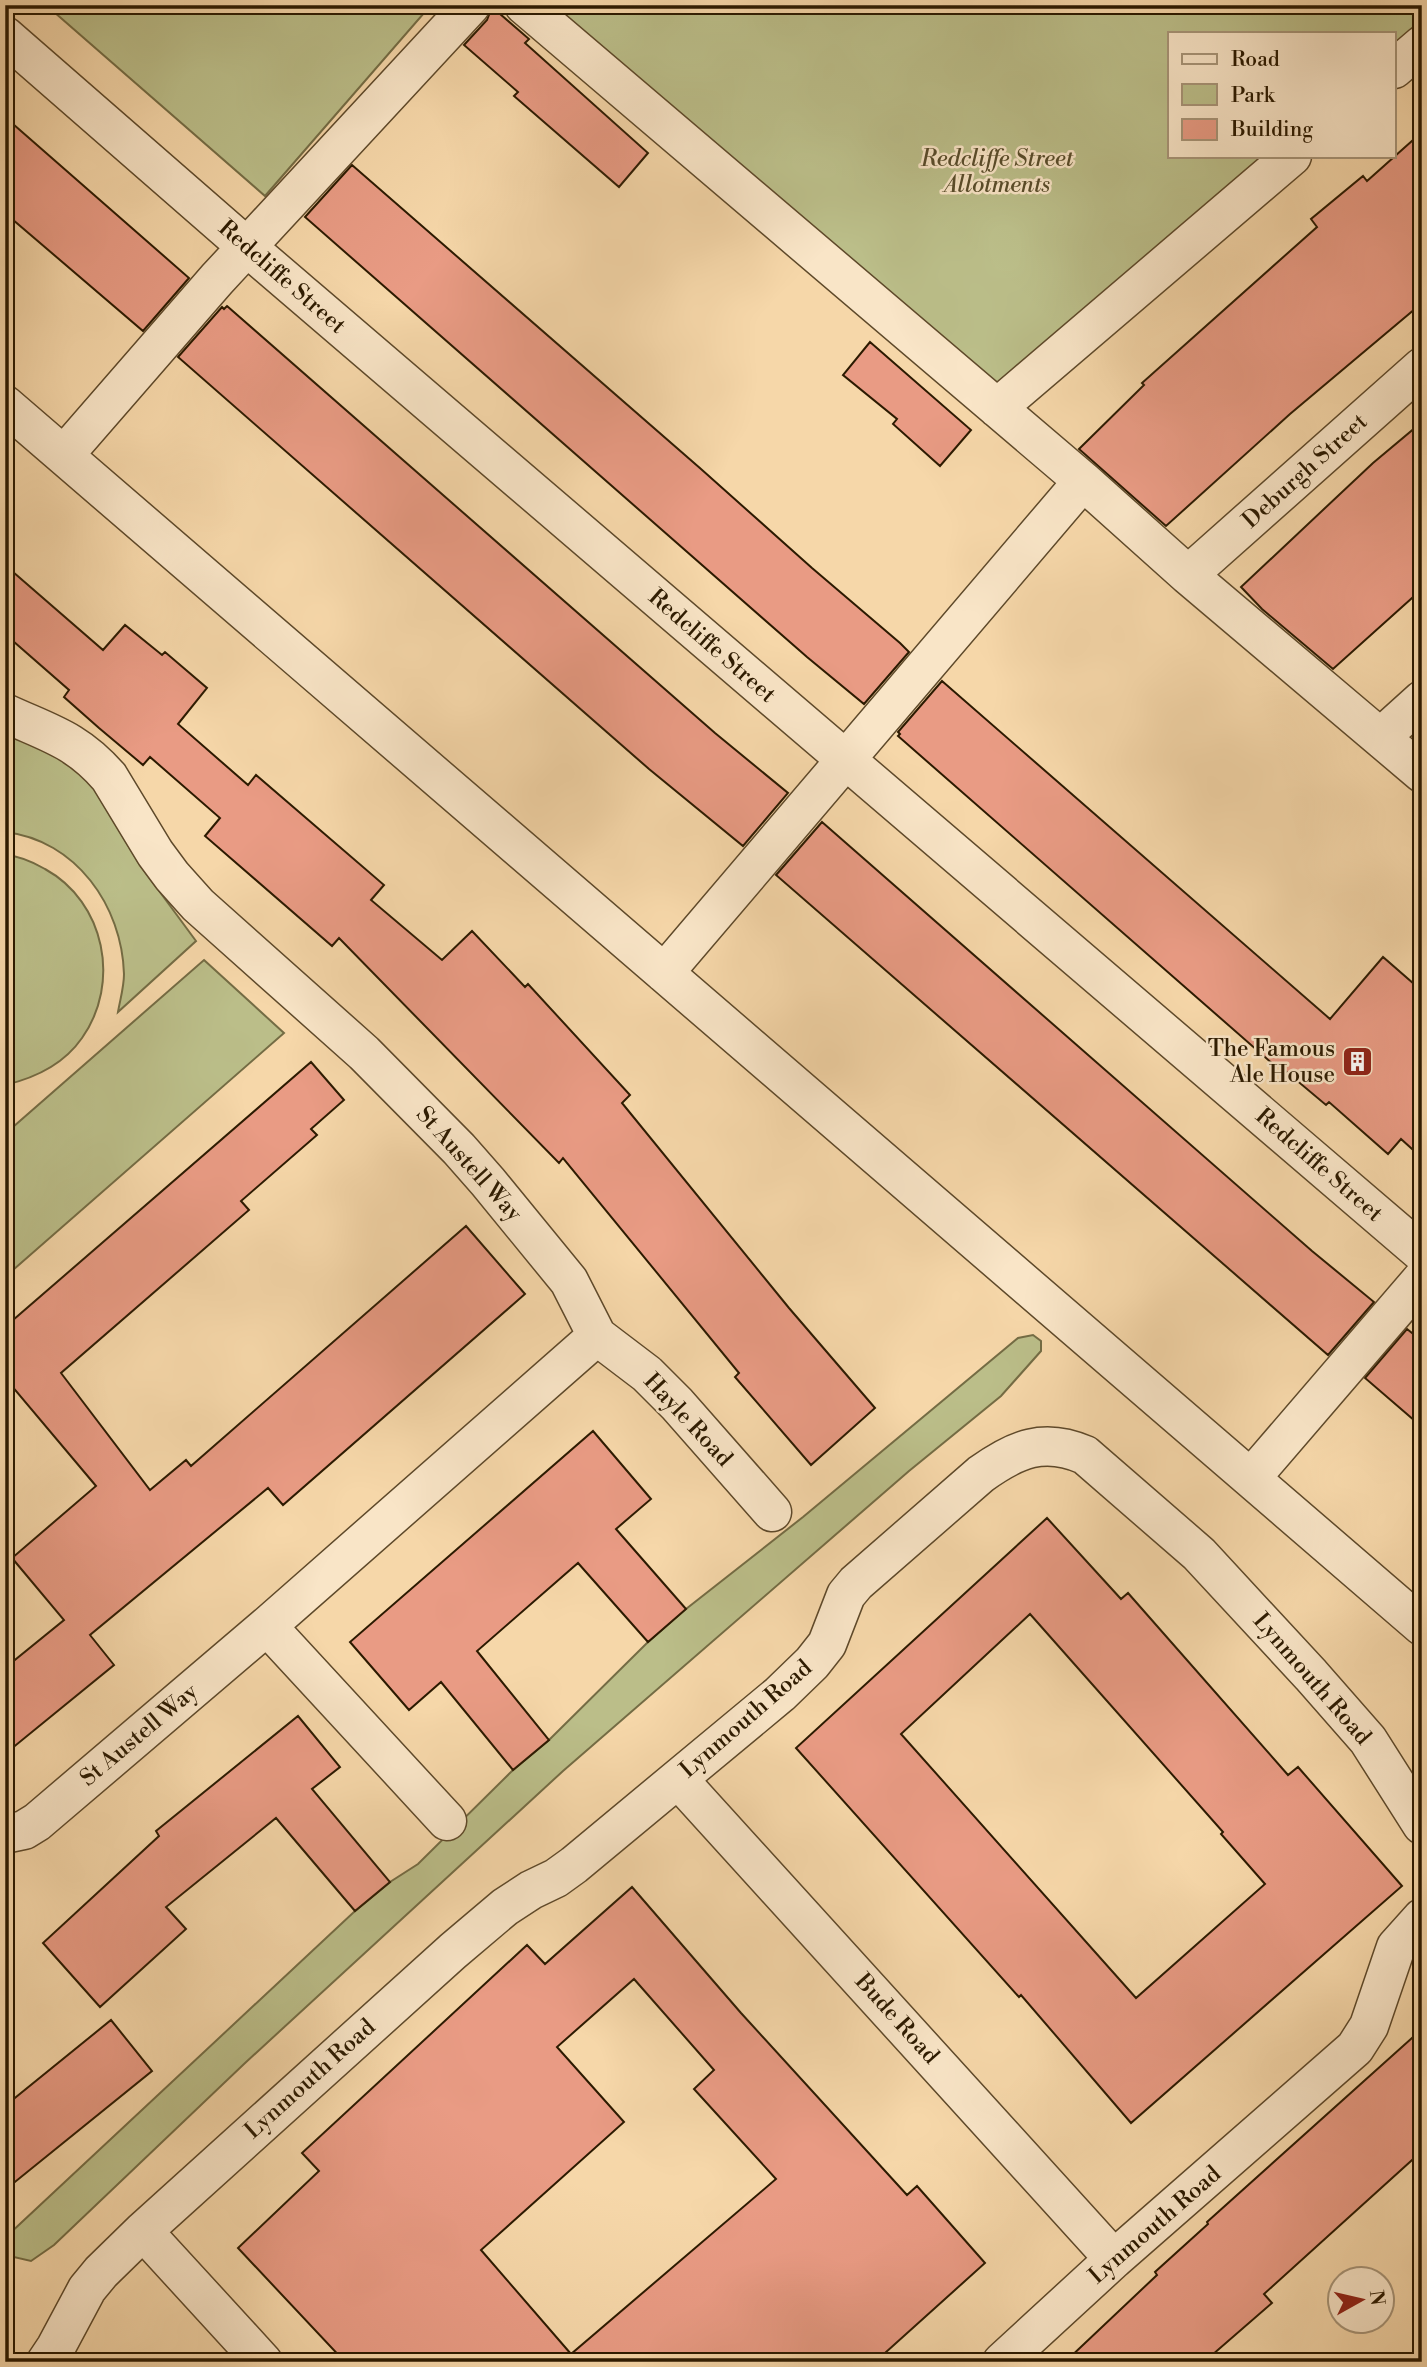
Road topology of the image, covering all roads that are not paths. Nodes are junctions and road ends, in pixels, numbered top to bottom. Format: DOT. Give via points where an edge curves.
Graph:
graph roads {
  1 [pos="471,5"];
  2 [pos="524,5"];
  3 [pos="5,36"];
  4 [pos="1422,45"];
  5 [pos="1396,67"];
  6 [pos="1290,158"];
  7 [pos="247,247"];
  8 [pos="1422,367"];
  9 [pos="5,405"];
  10 [pos="997,408"];
  11 [pos="64,455"];
  12 [pos="1083,481"];
  13 [pos="1188,575"];
  14 [pos="1422,700"];
  15 [pos="5,712"];
  16 [pos="1381,737"];
  17 [pos="844,760"];
  18 [pos="1422,773"];
  19 [pos="664,973"];
  20 [pos="1420,1256"];
  21 [pos="597,1336"];
  22 [pos="1251,1478"];
  23 [pos="772,1512"];
  24 [pos="267,1626"];
  25 [pos="1422,1626"];
  26 [pos="678,1779"];
  27 [pos="447,1821"];
  28 [pos="1422,1825"];
  29 [pos="5,1834"];
  30 [pos="1422,1918"];
  31 [pos="143,2231"];
  32 [pos="1114,2259"];
  33 [pos="46,2362"];
  34 [pos="263,2362"];
  35 [pos="1002,2362"];
  1 -- 7 [label="street"];
  2 -- 10 [label="street"];
  3 -- 7 [label="street, Redcliffe Street"];
  4 -- 5 [label="street"];
  6 -- 10 [label="street"];
  7 -- 11 [label="street"];
  7 -- 17 [label="street, Redcliffe Street"];
  8 -- 13 [label="street, Deburgh Street"];
  9 -- 11 [label="street"];
  10 -- 12 [label="street"];
  11 -- 19 [label="street"];
  12 -- 13 [label="street"];
  12 -- 17 [label="street"];
  13 -- 16 [label="street"];
  14 -- 16 [label="street"];
  15 -- 21 [label="street, St Austell Way" via="68,740 97,763 172,876 198,905 364,1053 488,1181 569,1282"];
  16 -- 18 [label="street"];
  17 -- 19 [label="street"];
  17 -- 20 [label="street, Redcliffe Street"];
  19 -- 22 [label="street"];
  20 -- 22 [label="street"];
  21 -- 23 [label="street, Hayle Road" via="647,1374"];
  21 -- 24 [label="street, St Austell Way"];
  22 -- 25 [label="street"];
  24 -- 27 [label="street"];
  24 -- 29 [label="street, St Austell Way" via="37,1822"];
  26 -- 28 [label="street, Lynmouth Road" via="813,1663 834,1629 846,1595 875,1564 1003,1458 1054,1445 1085,1455 1199,1554 1368,1740"];
  26 -- 31 [label="street, Lynmouth Road" via="565,1871 505,1907"];
  26 -- 32 [label="street, Bude Road"];
  30 -- 32 [label="street, Lynmouth Road" via="1396,1947 1369,2026 1355,2048"];
  31 -- 33 [label="street, Lynmouth Road" via="88,2289"];
  31 -- 34 [label="street"];
  32 -- 35 [label="street, Lynmouth Road"];
}
